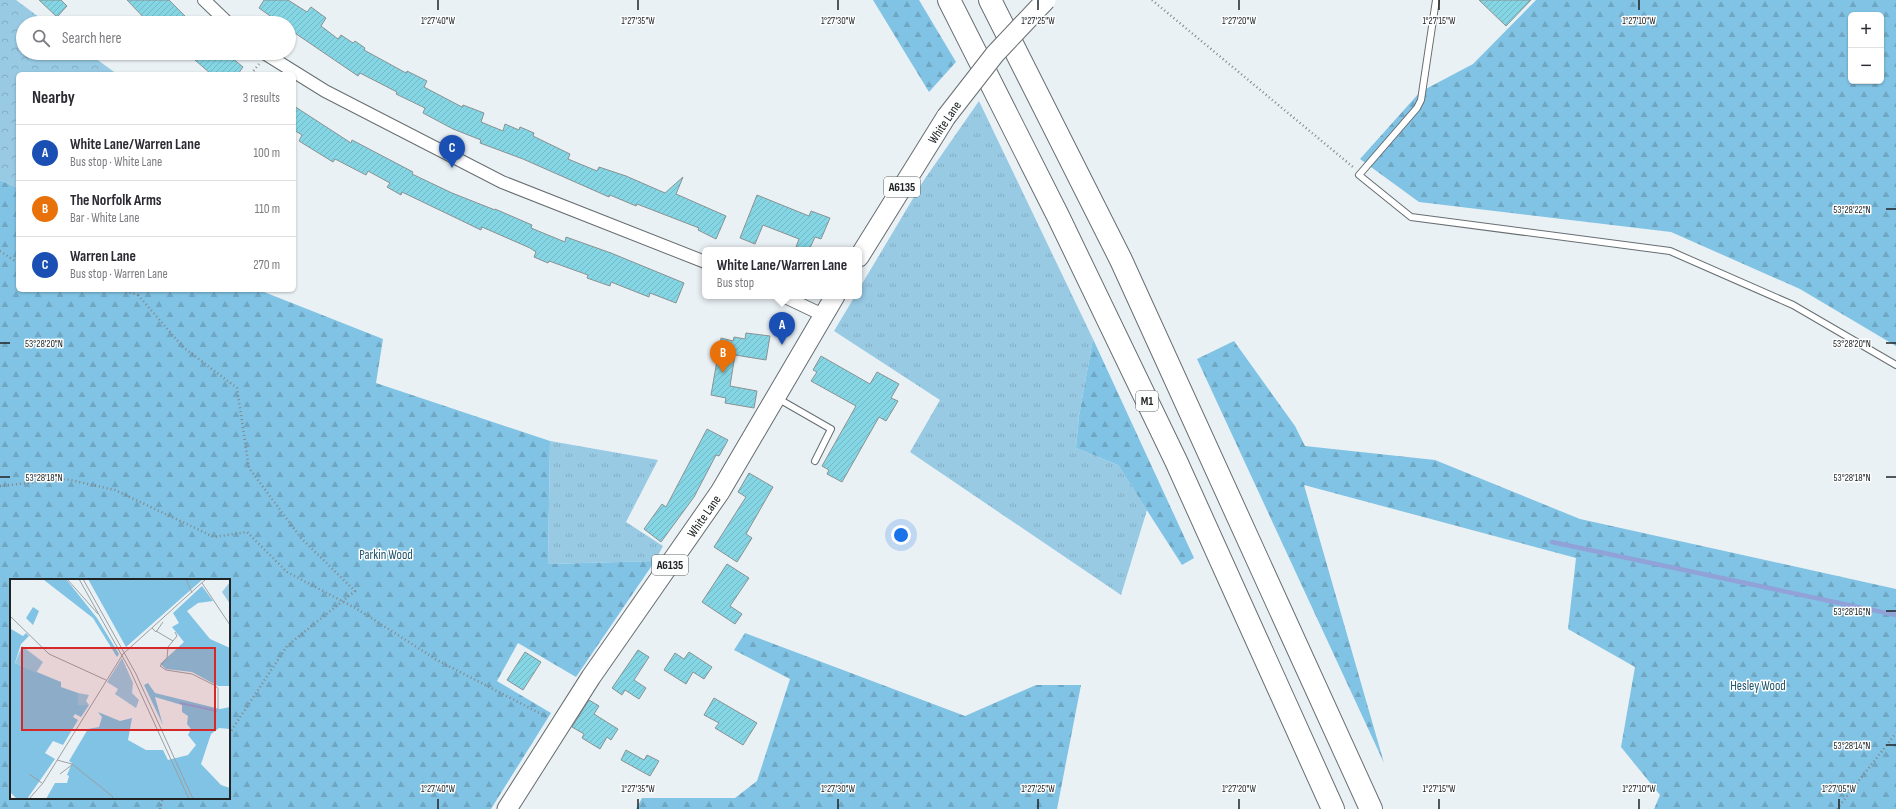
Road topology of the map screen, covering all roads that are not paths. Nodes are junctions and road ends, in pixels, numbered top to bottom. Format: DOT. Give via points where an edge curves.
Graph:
graph roads {
  1 [pos="204,0"];
  2 [pos="949,0"];
  3 [pos="990,0"];
  4 [pos="1046,0"];
  5 [pos="1436,0"];
  6 [pos="221,16"];
  7 [pos="275,60"];
  8 [pos="294,72"];
  9 [pos="296,73"];
  10 [pos="862,252"];
  11 [pos="702,261"];
  12 [pos="789,299"];
  13 [pos="833,299"];
  14 [pos="823,315"];
  15 [pos="1896,365"];
  16 [pos="775,397"];
  17 [pos="815,461"];
  18 [pos="507,809"];
  19 [pos="1333,809"];
  20 [pos="1372,809"];
  1 -- 6 [label="street"];
  2 -- 19 [label="highway, M1" via="1058,216 1176,461"];
  3 -- 20 [label="highway" via="1121,260"];
  4 -- 10 [label="main road, White Lane / A6135, bridge" via="995,54 946,117"];
  5 -- 15 [label="lane" via="1421,100 1417,108 1359,175 1411,217 1670,251 1793,305"];
  7 -- 8 [label="street"];
  9 -- 11 [label="street" via="325,91 502,182"];
  12 -- 14 [label="street"];
  13 -- 14 [label="main road, White Lane / A6135"];
  14 -- 16 [label="main road, White Lane / A6135"];
  16 -- 17 [label="lane" via="831,429"];
  16 -- 18 [label="main road, White Lane / A6135" via="720,492 591,677"];
}
